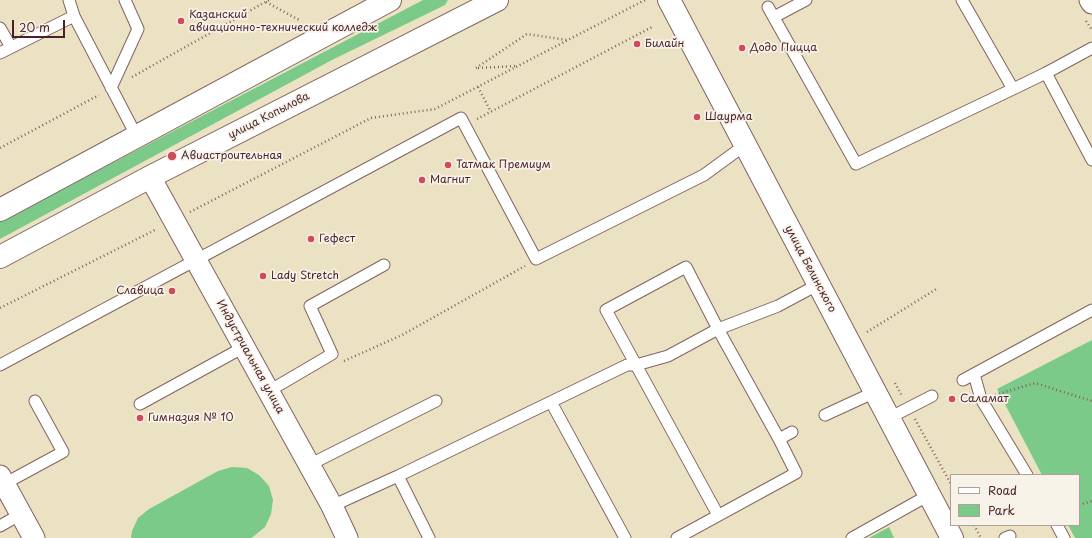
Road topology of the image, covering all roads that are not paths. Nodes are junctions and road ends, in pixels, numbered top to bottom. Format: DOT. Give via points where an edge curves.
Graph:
graph roads {
  1 [pos="69,0"];
  2 [pos="125,0"];
  3 [pos="390,0"];
  4 [pos="669,0"];
  5 [pos="806,0"];
  6 [pos="962,0"];
  7 [pos="1090,0"];
  8 [pos="493,1"];
  9 [pos="1092,3"];
  10 [pos="768,6"];
  11 [pos="74,16"];
  12 [pos="774,18"];
  13 [pos="0,28"];
  14 [pos="11,47"];
  15 [pos="1092,48"];
  16 [pos="0,53"];
  17 [pos="1046,73"];
  18 [pos="111,88"];
  19 [pos="1013,89"];
  20 [pos="137,137"];
  21 [pos="745,144"];
  22 [pos="1092,160"];
  23 [pos="150,176"];
  24 [pos="0,210"];
  25 [pos="0,257"];
  26 [pos="197,260"];
  27 [pos="384,265"];
  28 [pos="818,284"];
  29 [pos="1092,310"];
  30 [pos="718,329"];
  31 [pos="244,347"];
  32 [pos="0,365"];
  33 [pos="636,365"];
  34 [pos="974,374"];
  35 [pos="963,380"];
  36 [pos="269,391"];
  37 [pos="875,392"];
  38 [pos="932,396"];
  39 [pos="35,401"];
  40 [pos="436,401"];
  41 [pos="551,402"];
  42 [pos="140,404"];
  43 [pos="825,415"];
  44 [pos="889,418"];
  45 [pos="792,432"];
  46 [pos="780,439"];
  47 [pos="309,465"];
  48 [pos="1026,474"];
  49 [pos="398,476"];
  50 [pos="2,480"];
  51 [pos="929,495"];
  52 [pos="332,506"];
  53 [pos="21,514"];
  54 [pos="718,515"];
  55 [pos="0,526"];
  56 [pos="1058,526"];
  57 [pos="34,538"];
  58 [pos="347,538"];
  59 [pos="429,538"];
  60 [pos="625,538"];
  61 [pos="677,538"];
  62 [pos="852,538"];
  63 [pos="952,538"];
  64 [pos="1064,538"];
  1 -- 11 [label="lane"];
  2 -- 18 [label="lane" via="138,29"];
  3 -- 20 [label="main road"];
  4 -- 21 [label="main road, улица Белинского"];
  5 -- 12 [label="lane"];
  6 -- 19 [label="lane"];
  7 -- 9 [label="street"];
  8 -- 23 [label="main road, улица Копылова"];
  10 -- 12 [label="lane"];
  11 -- 14 [label="lane"];
  11 -- 18 [label="lane"];
  12 -- 19 [label="lane" via="856,164"];
  13 -- 14 [label="lane"];
  14 -- 16 [label="lane"];
  15 -- 17 [label="lane"];
  17 -- 19 [label="lane"];
  17 -- 22 [label="lane"];
  18 -- 20 [label="lane"];
  20 -- 24 [label="main road"];
  21 -- 26 [label="lane" via="704,175 536,259 461,118"];
  21 -- 28 [label="main road, улица Белинского"];
  23 -- 25 [label="main road, улица Копылова"];
  23 -- 26 [label="street, Индустриальная улица"];
  26 -- 31 [label="street, Индустриальная улица"];
  26 -- 32 [label="lane"];
  27 -- 36 [label="lane" via="310,306 332,354"];
  28 -- 30 [label="lane" via="778,306"];
  28 -- 37 [label="main road, улица Белинского"];
  29 -- 34 [label="lane"];
  30 -- 33 [label="lane" via="668,356"];
  30 -- 33 [label="lane" via="686,267 606,310"];
  30 -- 46 [label="lane"];
  31 -- 36 [label="street, Индустриальная улица"];
  31 -- 42 [label="lane"];
  33 -- 41 [label="lane" via="627,365"];
  33 -- 54 [label="lane"];
  34 -- 35 [label="lane"];
  34 -- 48 [label="lane" via="981,399"];
  36 -- 47 [label="street, Индустриальная улица"];
  37 -- 43 [label="lane"];
  37 -- 44 [label="main road, улица Белинского"];
  38 -- 44 [label="lane"];
  39 -- 50 [label="lane" via="63,452"];
  40 -- 47 [label="lane"];
  41 -- 49 [label="lane"];
  41 -- 60 [label="lane"];
  44 -- 51 [label="main road, улица Белинского"];
  45 -- 46 [label="lane"];
  46 -- 54 [label="lane" via="796,473"];
  47 -- 52 [label="street, Индустриальная улица"];
  49 -- 52 [label="lane"];
  49 -- 59 [label="lane"];
  50 -- 53 [label="street"];
  51 -- 62 [label="lane"];
  51 -- 63 [label="main road, улица Белинского"];
  52 -- 58 [label="street, Индустриальная улица"];
  53 -- 55 [label="lane"];
  53 -- 57 [label="street"];
  54 -- 61 [label="lane"];
  56 -- 64 [label="lane"];
}
